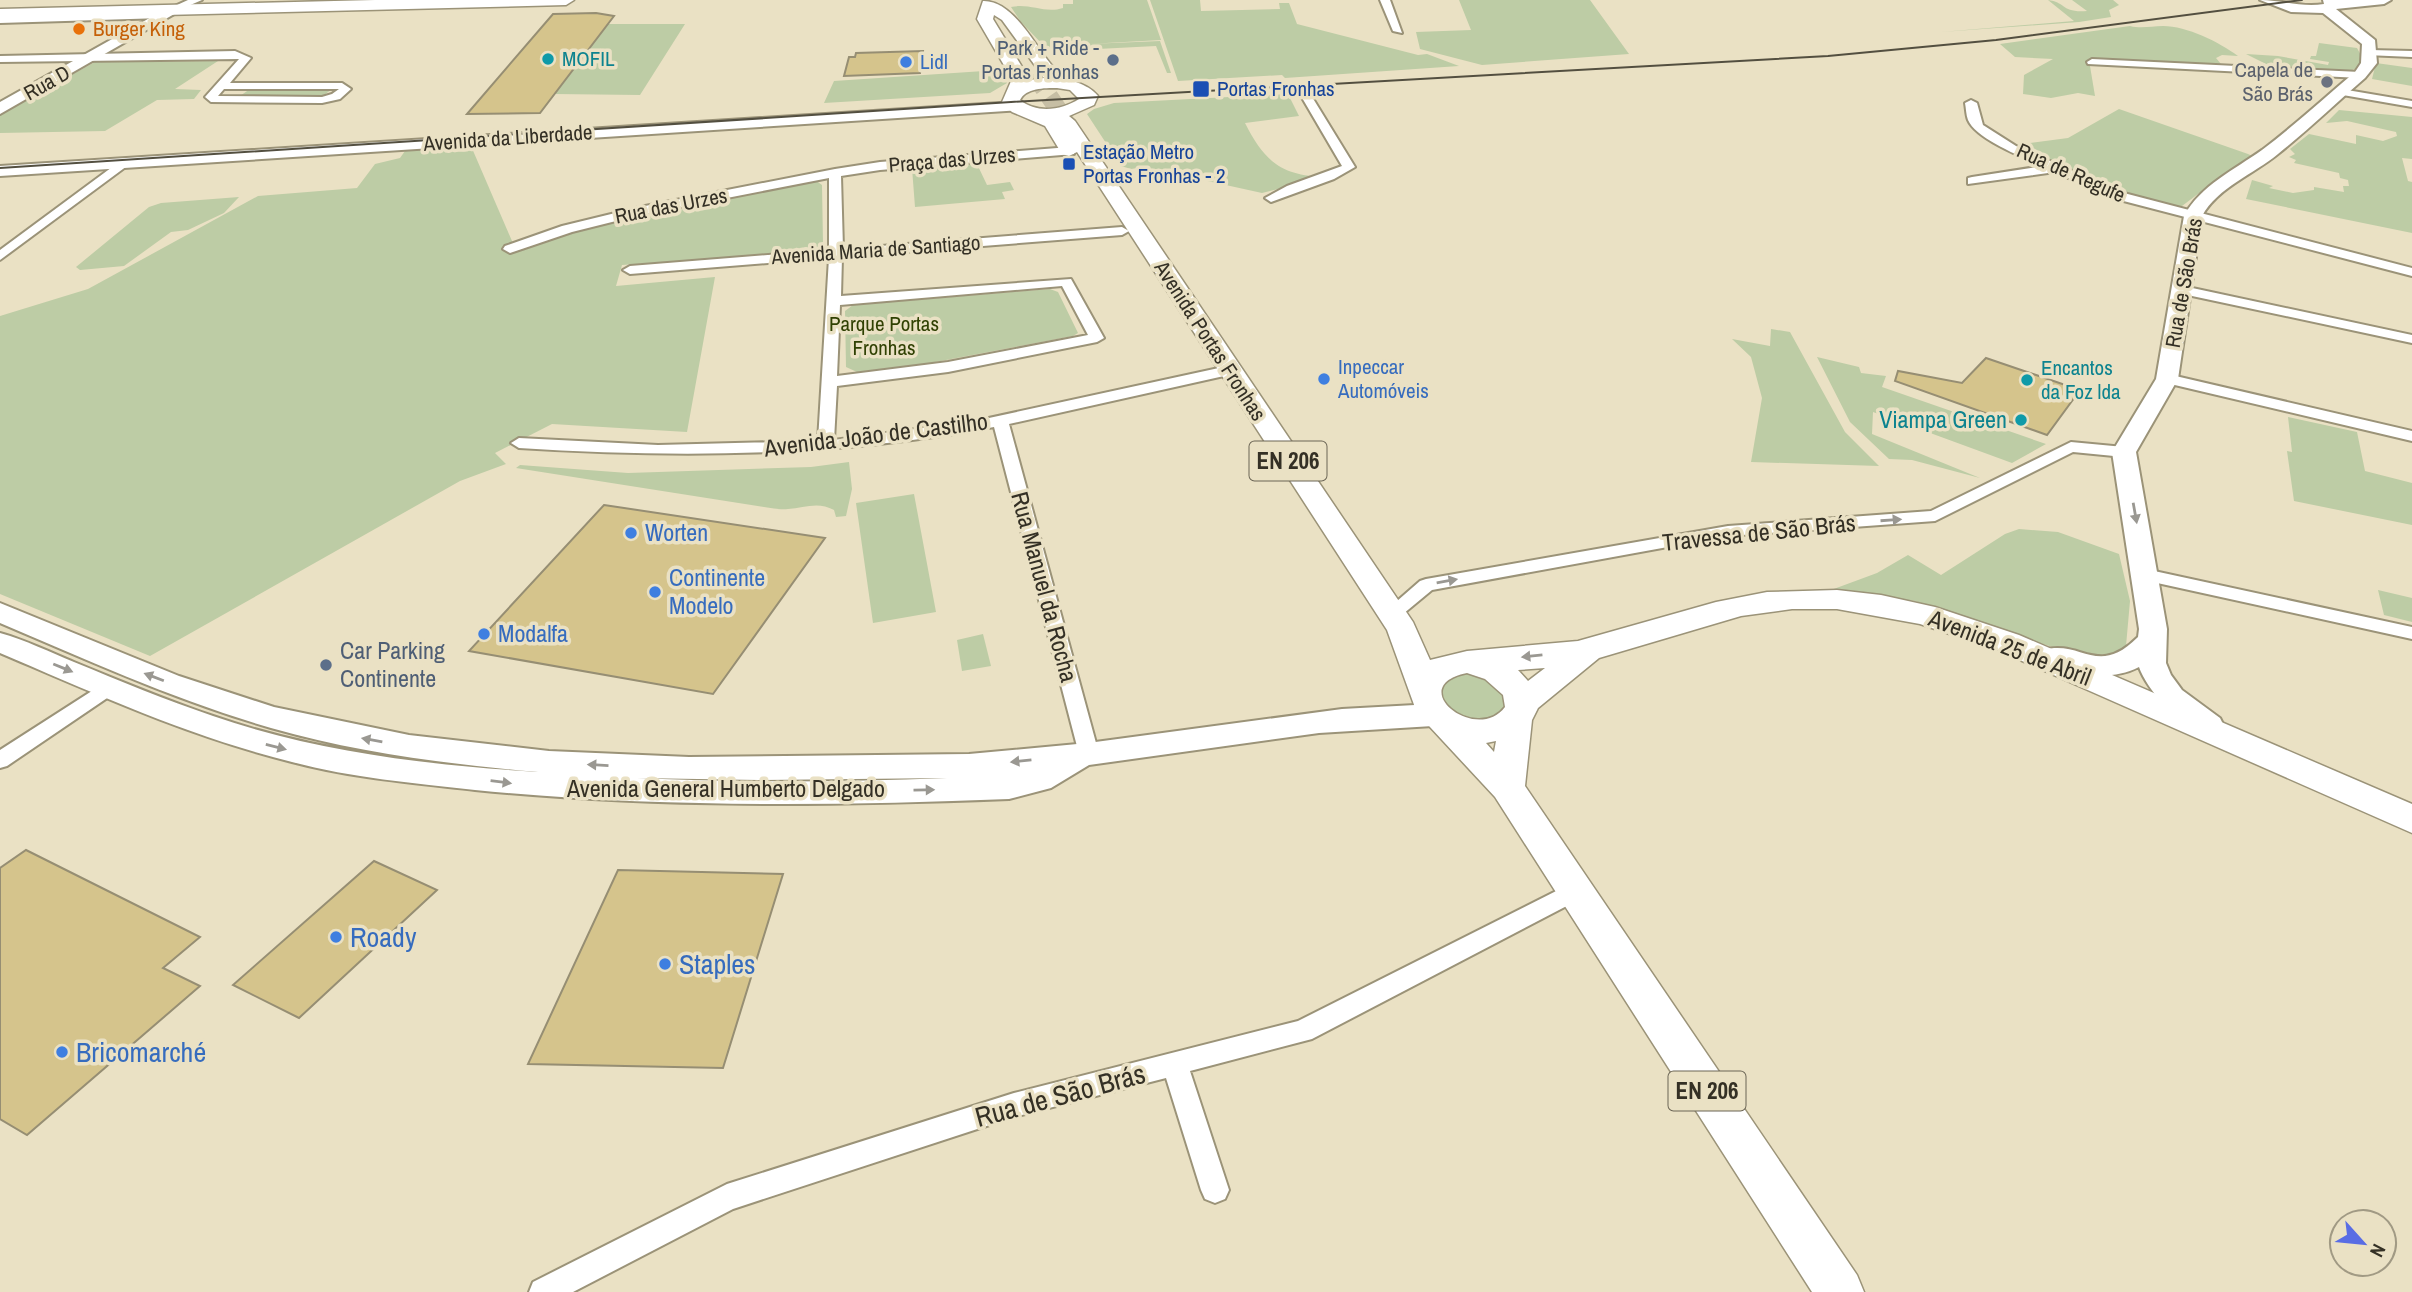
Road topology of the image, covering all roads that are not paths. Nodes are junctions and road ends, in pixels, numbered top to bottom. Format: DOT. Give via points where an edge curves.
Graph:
graph roads {
  1 [pos="197,0"];
  2 [pos="566,0"];
  3 [pos="1385,0"];
  4 [pos="2267,0"];
  5 [pos="2384,0"];
  6 [pos="987,2"];
  7 [pos="2330,4"];
  8 [pos="144,6"];
  9 [pos="0,8"];
  10 [pos="2308,9"];
  11 [pos="167,12"];
  12 [pos="0,15"];
  13 [pos="0,20"];
  14 [pos="1398,30"];
  15 [pos="2370,53"];
  16 [pos="2412,54"];
  17 [pos="94,57"];
  18 [pos="0,59"];
  19 [pos="2092,62"];
  20 [pos="1034,75"];
  21 [pos="2360,75"];
  22 [pos="1065,83"];
  23 [pos="222,86"];
  24 [pos="1292,91"];
  25 [pos="2342,92"];
  26 [pos="1017,96"];
  27 [pos="1971,103"];
  28 [pos="2412,104"];
  29 [pos="0,109"];
  30 [pos="1037,113"];
  31 [pos="1073,114"];
  32 [pos="1070,151"];
  33 [pos="0,161"];
  34 [pos="123,163"];
  35 [pos="2056,168"];
  36 [pos="0,171"];
  37 [pos="835,173"];
  38 [pos="1972,181"];
  39 [pos="1271,198"];
  40 [pos="2193,216"];
  41 [pos="1122,231"];
  42 [pos="510,249"];
  43 [pos="836,254"];
  44 [pos="0,256"];
  45 [pos="630,270"];
  46 [pos="2412,272"];
  47 [pos="2183,289"];
  48 [pos="1178,292"];
  49 [pos="832,301"];
  50 [pos="2412,339"];
  51 [pos="1228,371"];
  52 [pos="2167,379"];
  53 [pos="829,382"];
  54 [pos="1000,420"];
  55 [pos="2412,436"];
  56 [pos="519,443"];
  57 [pos="826,445"];
  58 [pos="2124,452"];
  59 [pos="2145,575"];
  60 [pos="0,612"];
  61 [pos="1396,622"];
  62 [pos="2412,633"];
  63 [pos="0,642"];
  64 [pos="2150,642"];
  65 [pos="1588,650"];
  66 [pos="2029,651"];
  67 [pos="1467,663"];
  68 [pos="109,687"];
  69 [pos="1432,705"];
  70 [pos="1519,710"];
  71 [pos="2220,734"];
  72 [pos="1089,754"];
  73 [pos="0,760"];
  74 [pos="1507,788"];
  75 [pos="2412,819"];
  76 [pos="1574,891"];
  77 [pos="1175,1064"];
  78 [pos="1215,1190"];
  79 [pos="543,1292"];
  80 [pos="1840,1292"];
  1 -- 11 [label="street"];
  2 -- 11 [label="main road"];
  3 -- 14 [label="street"];
  4 -- 10 [label="street"];
  5 -- 7 [label="street"];
  6 -- 20 [label="main road"];
  6 -- 22 [label="main road" via="1008,17 1051,75"];
  6 -- 26 [label="main road" via="985,19 1021,79"];
  7 -- 10 [label="street"];
  7 -- 15 [label="street" via="2367,40"];
  8 -- 9 [label="street"];
  8 -- 11 [label="main road"];
  8 -- 12 [label="main road"];
  10 -- 15 [label="street"];
  11 -- 13 [label="street"];
  11 -- 17 [label="street, Rua D"];
  15 -- 16 [label="street"];
  15 -- 21 [label="street, Rua de São Brás"];
  17 -- 18 [label="street"];
  17 -- 23 [label="street" via="245,56"];
  17 -- 29 [label="street, Rua D"];
  19 -- 21 [label="street"];
  21 -- 25 [label="street, Rua de São Brás"];
  22 -- 26 [label="main road" via="1040,84"];
  22 -- 31 [label="main road" via="1088,94 1088,101"];
  23 -- 23 [label="street" via="341,86 346,89 322,100 211,99"];
  24 -- 39 [label="street" via="1305,94 1349,164 1333,176 1290,186"];
  25 -- 28 [label="street"];
  25 -- 40 [label="street, Rua de São Brás" via="2270,152 2212,192"];
  26 -- 30 [label="main road"];
  26 -- 33 [label="street, Avenida da Liberdade"];
  26 -- 34 [label="street, Avenida da Liberdade" via="958,109"];
  27 -- 35 [label="street, Rua de Regufe" via="1979,127"];
  30 -- 31 [label="main road"];
  30 -- 32 [label="main road" via="1052,122"];
  31 -- 48 [label="main road" via="1165,245"];
  32 -- 37 [label="street, Praça das Urzes"];
  32 -- 41 [label="main road"];
  34 -- 36 [label="street, Avenida da Liberdade"];
  34 -- 44 [label="street"];
  35 -- 38 [label="street"];
  35 -- 40 [label="street, Rua de Regufe" via="2116,195"];
  37 -- 42 [label="street, Rua das Urzes" via="640,211"];
  37 -- 43 [label="street"];
  40 -- 46 [label="street, Rua de Regufe"];
  40 -- 47 [label="street, Rua de São Brás"];
  41 -- 43 [label="street, Avenida Maria de Santiago"];
  41 -- 48 [label="main road"];
  43 -- 45 [label="street, Avenida Maria de Santiago"];
  43 -- 49 [label="street"];
  47 -- 50 [label="street"];
  47 -- 52 [label="street, Rua de São Brás"];
  48 -- 51 [label="main road, Avenida Portas Fronhas / EN 206"];
  49 -- 53 [label="street"];
  49 -- 53 [label="street" via="1066,282 1097,338 948,367"];
  51 -- 54 [label="street, Avenida João de Castilho"];
  51 -- 61 [label="main road, Avenida Portas Fronhas / EN 206"];
  52 -- 55 [label="street"];
  52 -- 58 [label="street, Rua de São Brás"];
  53 -- 57 [label="street"];
  54 -- 57 [label="street, Avenida João de Castilho"];
  54 -- 72 [label="street, Rua Manuel da Rocha"];
  56 -- 57 [label="street, Avenida João de Castilho" via="682,452"];
  58 -- 59 [label="street, one-way"];
  61 -- 58 [label="street, Travessa de São Brás, one-way" via="1426,585 1728,531 1935,516 2071,447"];
  59 -- 62 [label="street"];
  59 -- 64 [label="street" via="2153,629"];
  72 -- 60 [label="street, Avenida General Humberto Delgado, one-way" via="986,764 727,770 598,765 395,744 230,704"];
  61 -- 67 [label="main road, Avenida Portas Fronhas / EN 206"];
  61 -- 69 [label="main road, Avenida Portas Fronhas / EN 206"];
  63 -- 68 [label="street, Avenida General Humberto Delgado, one-way"];
  64 -- 66 [label="street" via="2128,662 2113,666 2087,665"];
  64 -- 71 [label="street" via="2154,675 2165,691"];
  65 -- 66 [label="main road, Avenida 25 de Abril" via="1754,603 1794,599 1843,600 1937,617"];
  65 -- 67 [label="main road, Avenida 25 de Abril, one-way"];
  65 -- 70 [label="main road, Avenida 25 de Abril"];
  66 -- 71 [label="main road, Avenida 25 de Abril"];
  67 -- 69 [label="main road" via="1434,671"];
  67 -- 70 [label="main road, EN 206" via="1498,670 1514,682 1520,693"];
  68 -- 72 [label="street, Avenida General Humberto Delgado, one-way" via="204,726 274,747 375,767 559,788 715,794 1009,787 1040,780"];
  68 -- 73 [label="street"];
  69 -- 70 [label="main road" via="1479,732 1495,730"];
  69 -- 72 [label="street, Avenida General Humberto Delgado"];
  69 -- 74 [label="main road, Avenida Portas Fronhas / EN 206"];
  70 -- 74 [label="main road"];
  71 -- 75 [label="main road, Avenida 25 de Abril"];
  74 -- 76 [label="main road, Avenida Portas Fronhas / EN 206"];
  76 -- 77 [label="street, Rua de São Brás" via="1303,1031"];
  76 -- 80 [label="main road, EN 206"];
  77 -- 78 [label="street"];
  77 -- 79 [label="street, Rua de São Brás" via="1014,1105 727,1197"];
}
